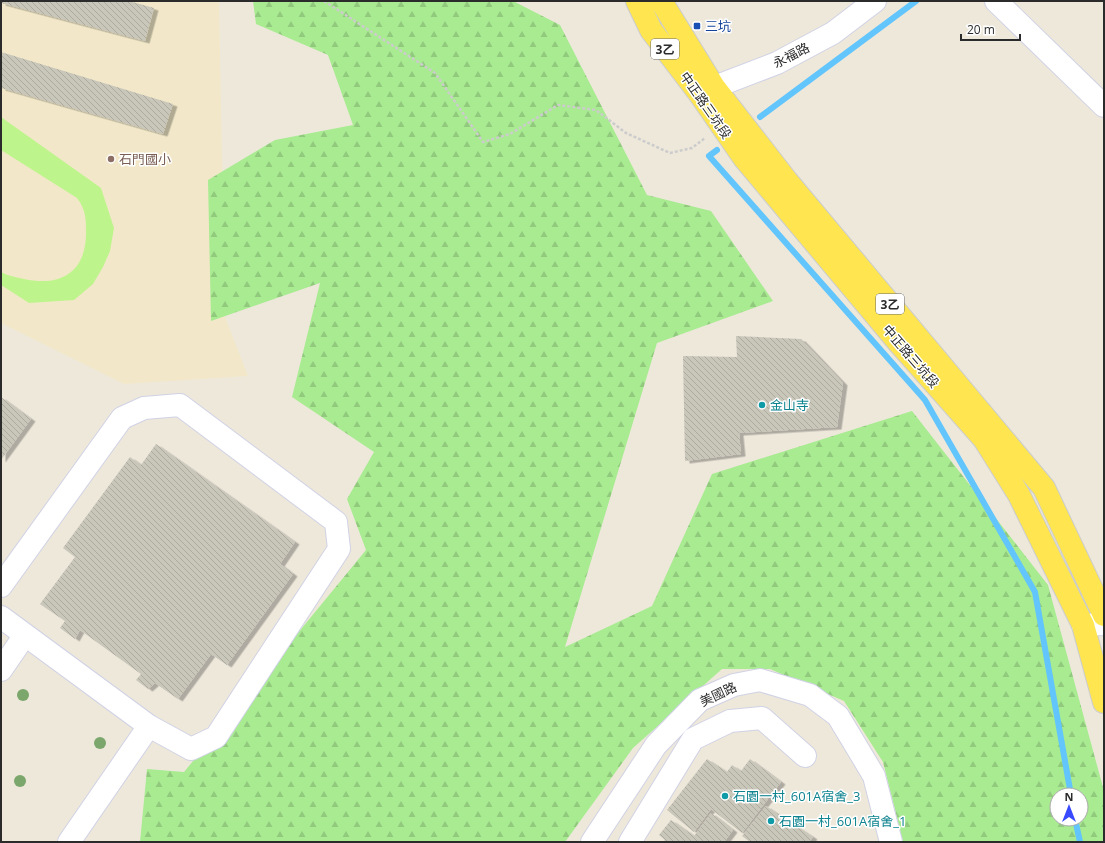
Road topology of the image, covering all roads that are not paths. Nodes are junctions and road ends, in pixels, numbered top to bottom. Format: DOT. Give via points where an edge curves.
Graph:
graph roads {
  1 [pos="637,1"];
  2 [pos="661,1"];
  3 [pos="875,1"];
  4 [pos="996,1"];
  5 [pos="706,90"];
  6 [pos="1104,106"];
  7 [pos="1,586"];
  8 [pos="1104,615"];
  9 [pos="1,617"];
  10 [pos="1094,625"];
  11 [pos="25,635"];
  12 [pos="1,670"];
  13 [pos="1104,702"];
  14 [pos="149,726"];
  15 [pos="805,756"];
  16 [pos="69,842"];
  17 [pos="592,842"];
  18 [pos="630,842"];
  19 [pos="891,842"];
  1 -- 5 [label="main road, 中正路三坑段 / 3乙" via="651,30"];
  2 -- 5 [label="main road, 中正路三坑段 / 3乙"];
  3 -- 5 [label="street, 永福路" via="833,33 777,63"];
  4 -- 6 [label="street"];
  5 -- 8 [label="main road, 中正路三坑段 / 3乙" via="792,187 1044,488"];
  5 -- 10 [label="main road, 中正路三坑段 / 3乙" via="744,158 899,343 984,439"];
  7 -- 14 [label="street" via="122,418 144,408 180,405 336,522 339,549 216,737 191,749"];
  9 -- 11 [label="street"];
  10 -- 13 [label="main road, 中正路三坑段 / 3乙"];
  11 -- 12 [label="street"];
  11 -- 14 [label="street"];
  14 -- 16 [label="street"];
  15 -- 18 [label="street" via="762,718 730,721 693,739"];
  17 -- 19 [label="street, 美國路" via="656,745 700,700 734,685 760,680 810,695 838,716 874,776"];
}
